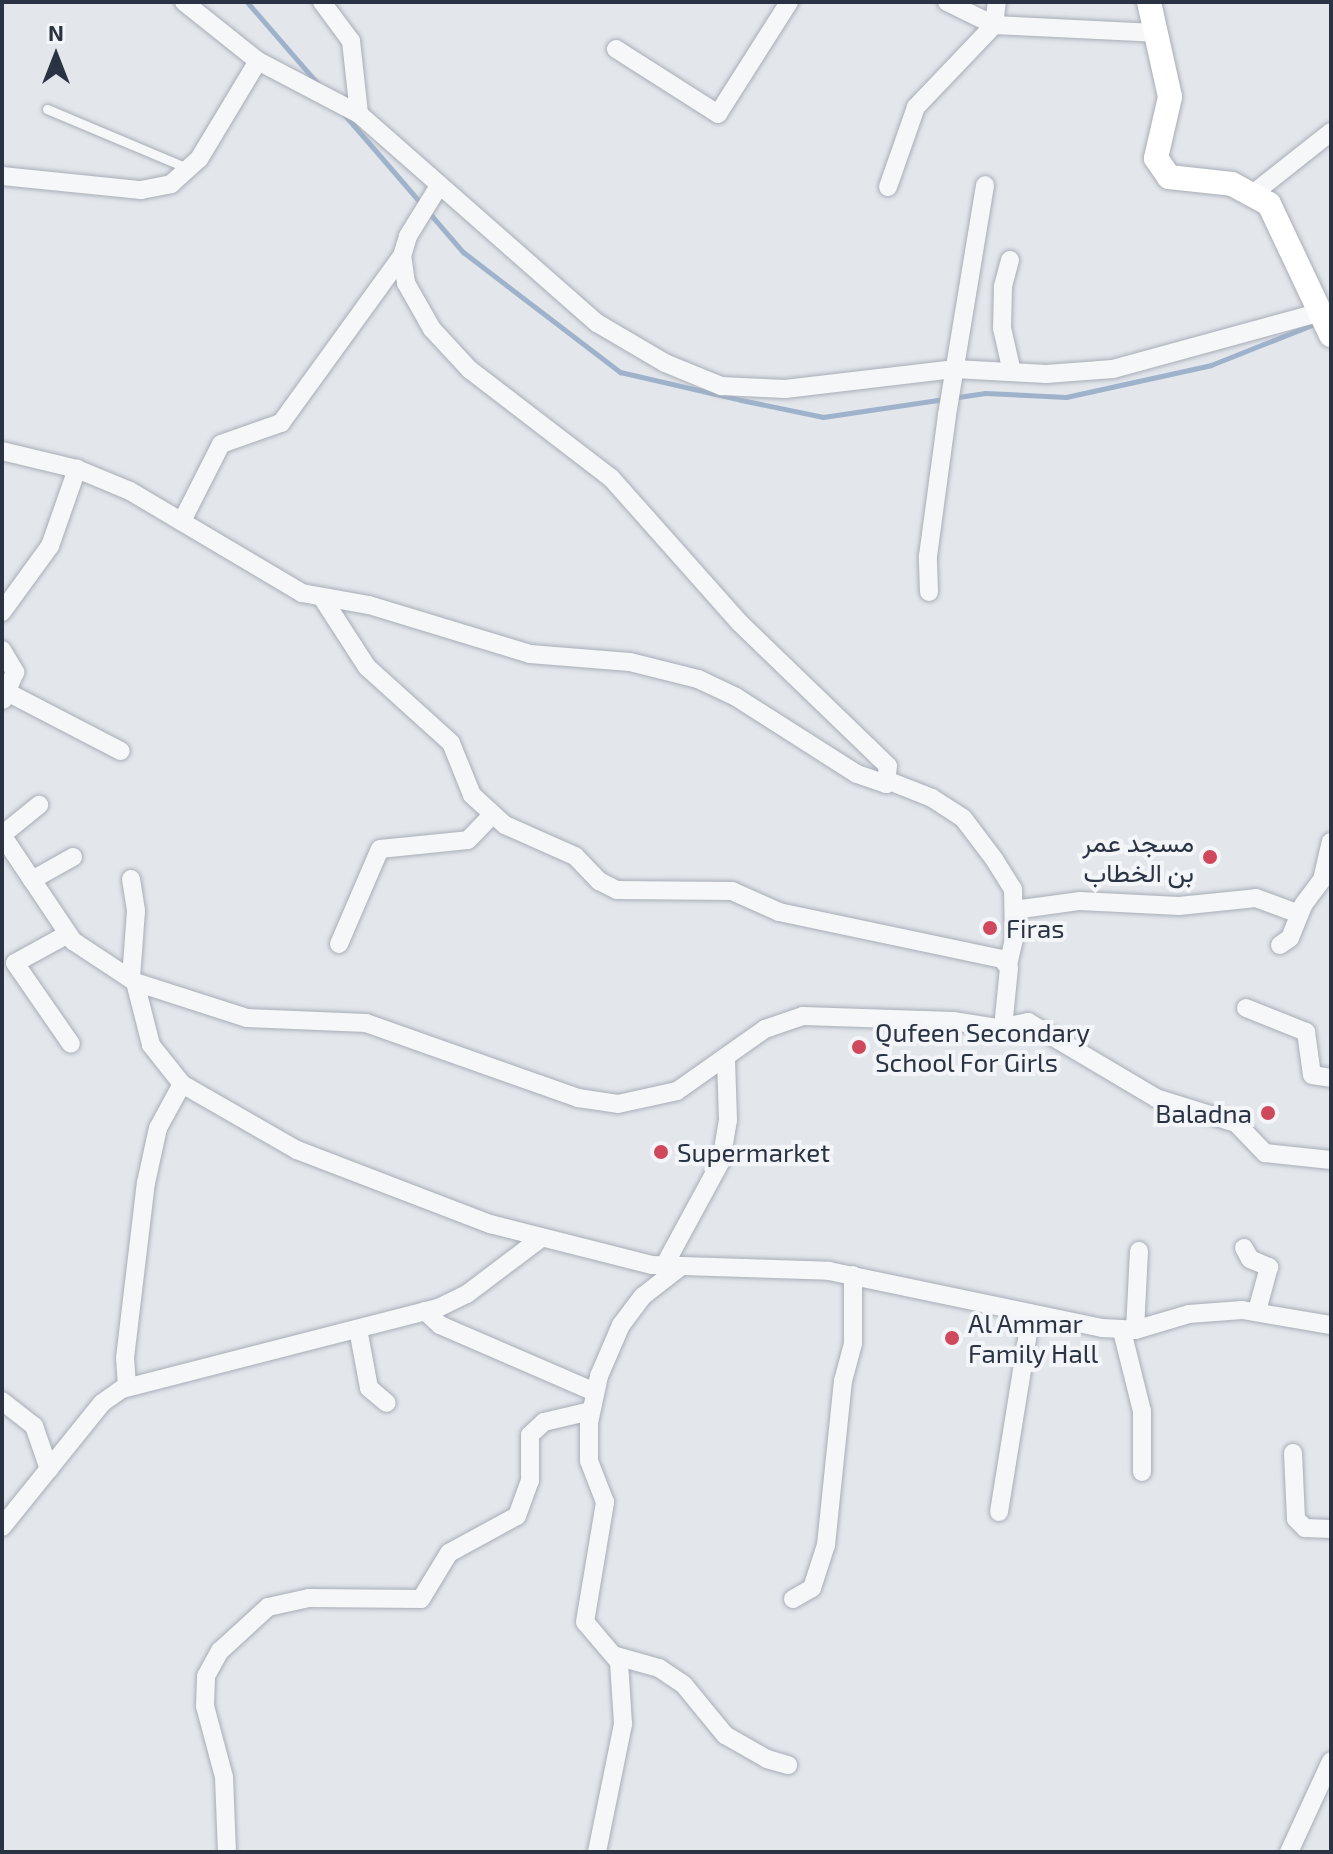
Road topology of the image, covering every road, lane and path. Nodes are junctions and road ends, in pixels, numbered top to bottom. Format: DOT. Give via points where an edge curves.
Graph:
graph roads {
  1 [pos="184,2"];
  2 [pos="789,2"];
  3 [pos="947,2"];
  4 [pos="997,2"];
  5 [pos="1149,2"];
  6 [pos="330,6"];
  7 [pos="994,25"];
  8 [pos="1155,33"];
  9 [pos="616,49"];
  10 [pos="258,61"];
  11 [pos="47,109"];
  12 [pos="359,114"];
  13 [pos="1331,132"];
  14 [pos="190,169"];
  15 [pos="2,176"];
  16 [pos="985,185"];
  17 [pos="439,186"];
  18 [pos="888,187"];
  19 [pos="1255,192"];
  20 [pos="402,256"];
  21 [pos="1010,260"];
  22 [pos="1324,323"];
  23 [pos="954,369"];
  24 [pos="1012,372"];
  25 [pos="2,451"];
  26 [pos="77,469"];
  27 [pos="182,521"];
  28 [pos="929,592"];
  29 [pos="323,599"];
  30 [pos="2,612"];
  31 [pos="2,650"];
  32 [pos="5,698"];
  33 [pos="121,751"];
  34 [pos="889,781"];
  35 [pos="39,805"];
  36 [pos="492,815"];
  37 [pos="2,835"];
  38 [pos="1331,842"];
  39 [pos="73,857"];
  40 [pos="131,879"];
  41 [pos="32,880"];
  42 [pos="1014,910"];
  43 [pos="1299,914"];
  44 [pos="68,934"];
  45 [pos="339,944"];
  46 [pos="1280,945"];
  47 [pos="1008,964"];
  48 [pos="133,980"];
  49 [pos="1246,1008"];
  50 [pos="1003,1027"];
  51 [pos="71,1044"];
  52 [pos="726,1060"];
  53 [pos="1331,1078"];
  54 [pos="182,1084"];
  55 [pos="1331,1160"];
  56 [pos="541,1238"];
  57 [pos="1244,1248"];
  58 [pos="1139,1251"];
  59 [pos="672,1267"];
  60 [pos="853,1275"];
  61 [pos="425,1311"];
  62 [pos="1257,1311"];
  63 [pos="1031,1314"];
  64 [pos="1331,1325"];
  65 [pos="358,1329"];
  66 [pos="1129,1330"];
  67 [pos="127,1386"];
  68 [pos="2,1401"];
  69 [pos="593,1401"];
  70 [pos="387,1403"];
  71 [pos="1293,1453"];
  72 [pos="49,1469"];
  73 [pos="1142,1472"];
  74 [pos="999,1512"];
  75 [pos="2,1527"];
  76 [pos="1331,1529"];
  77 [pos="793,1599"];
  78 [pos="616,1656"];
  79 [pos="1331,1761"];
  80 [pos="788,1765"];
  81 [pos="227,1852"];
  82 [pos="597,1852"];
  83 [pos="1289,1852"];
  1 -- 10 [label="street"];
  2 -- 9 [label="street" via="718,114"];
  3 -- 7 [label="street"];
  4 -- 7 [label="street"];
  5 -- 8 [label="street"];
  6 -- 12 [label="street" via="351,41"];
  7 -- 8 [label="street"];
  7 -- 18 [label="street" via="916,107"];
  8 -- 19 [label="street" via="1170,97 1156,158 1169,177"];
  10 -- 12 [label="street"];
  10 -- 14 [label="street"];
  11 -- 14 [label="lane"];
  12 -- 17 [label="street"];
  13 -- 19 [label="street"];
  14 -- 15 [label="street" via="151,190"];
  16 -- 23 [label="street"];
  17 -- 20 [label="street" via="408,236"];
  17 -- 23 [label="street" via="597,323 665,363 721,386 785,389"];
  19 -- 22 [label="street" via="1280,218"];
  20 -- 27 [label="street" via="281,423 221,444"];
  20 -- 34 [label="street" via="412,294 445,345 611,478 739,622 888,766"];
  21 -- 24 [label="street" via="1002,328"];
  22 -- 24 [label="street" via="1113,369"];
  23 -- 24 [label="street"];
  23 -- 28 [label="street" via="928,556"];
  25 -- 26 [label="street"];
  26 -- 27 [label="street"];
  26 -- 30 [label="street" via="55,536"];
  27 -- 29 [label="street" via="272,579"];
  29 -- 34 [label="street" via="369,605 437,630 549,658 630,662 675,671 736,697 857,774 880,785"];
  29 -- 36 [label="street" via="367,667 451,743 466,785"];
  31 -- 32 [label="street" via="14,668"];
  32 -- 33 [label="street"];
  34 -- 42 [label="street" via="932,798 963,818 1013,889"];
  35 -- 37 [label="street"];
  36 -- 45 [label="street" via="468,840 380,849"];
  36 -- 47 [label="street" via="575,856 599,881 617,890 732,891 779,912"];
  37 -- 41 [label="street"];
  38 -- 43 [label="street" via="1322,880"];
  39 -- 41 [label="street"];
  40 -- 48 [label="street" via="136,911"];
  41 -- 44 [label="street"];
  42 -- 43 [label="street" via="1080,901 1179,906 1256,898"];
  42 -- 47 [label="street"];
  43 -- 46 [label="street" via="1292,935"];
  44 -- 48 [label="street"];
  44 -- 51 [label="street" via="15,963"];
  47 -- 50 [label="street"];
  48 -- 52 [label="street" via="247,1018 366,1023 602,1103 667,1095"];
  48 -- 54 [label="street" via="151,1045"];
  49 -- 53 [label="street" via="1306,1032 1312,1075"];
  50 -- 52 [label="street" via="803,1016 765,1029"];
  50 -- 55 [label="street" via="1032,1023 1156,1098 1236,1123 1265,1153"];
  52 -- 59 [label="street" via="728,1120 721,1161"];
  54 -- 56 [label="street" via="297,1150 490,1224"];
  54 -- 67 [label="street" via="158,1128 146,1183 125,1358"];
  56 -- 59 [label="street"];
  56 -- 61 [label="street" via="467,1294"];
  57 -- 62 [label="street" via="1250,1259 1269,1267"];
  58 -- 66 [label="street"];
  59 -- 60 [label="street" via="774,1265"];
  59 -- 69 [label="street" via="621,1325"];
  60 -- 63 [label="street"];
  60 -- 77 [label="street" via="853,1343 843,1381 826,1545 812,1588"];
  61 -- 65 [label="street"];
  61 -- 69 [label="street" via="440,1325"];
  62 -- 64 [label="street"];
  62 -- 66 [label="street" via="1189,1314"];
  63 -- 66 [label="street"];
  63 -- 74 [label="street"];
  65 -- 67 [label="street"];
  65 -- 70 [label="street" via="369,1388"];
  66 -- 73 [label="street" via="1142,1411"];
  67 -- 72 [label="street" via="102,1403"];
  68 -- 72 [label="street" via="34,1426"];
  69 -- 78 [label="street" via="587,1451 605,1502 585,1622"];
  69 -- 81 [label="street" via="544,1422 530,1435 530,1481 517,1516 449,1553 421,1599 309,1598 268,1607 220,1651 206,1676 205,1706 224,1777"];
  71 -- 76 [label="street" via="1296,1519 1305,1528"];
  72 -- 75 [label="street"];
  78 -- 80 [label="street" via="659,1668 684,1685 725,1735"];
  78 -- 82 [label="street" via="623,1724"];
  79 -- 83 [label="street"];
}
